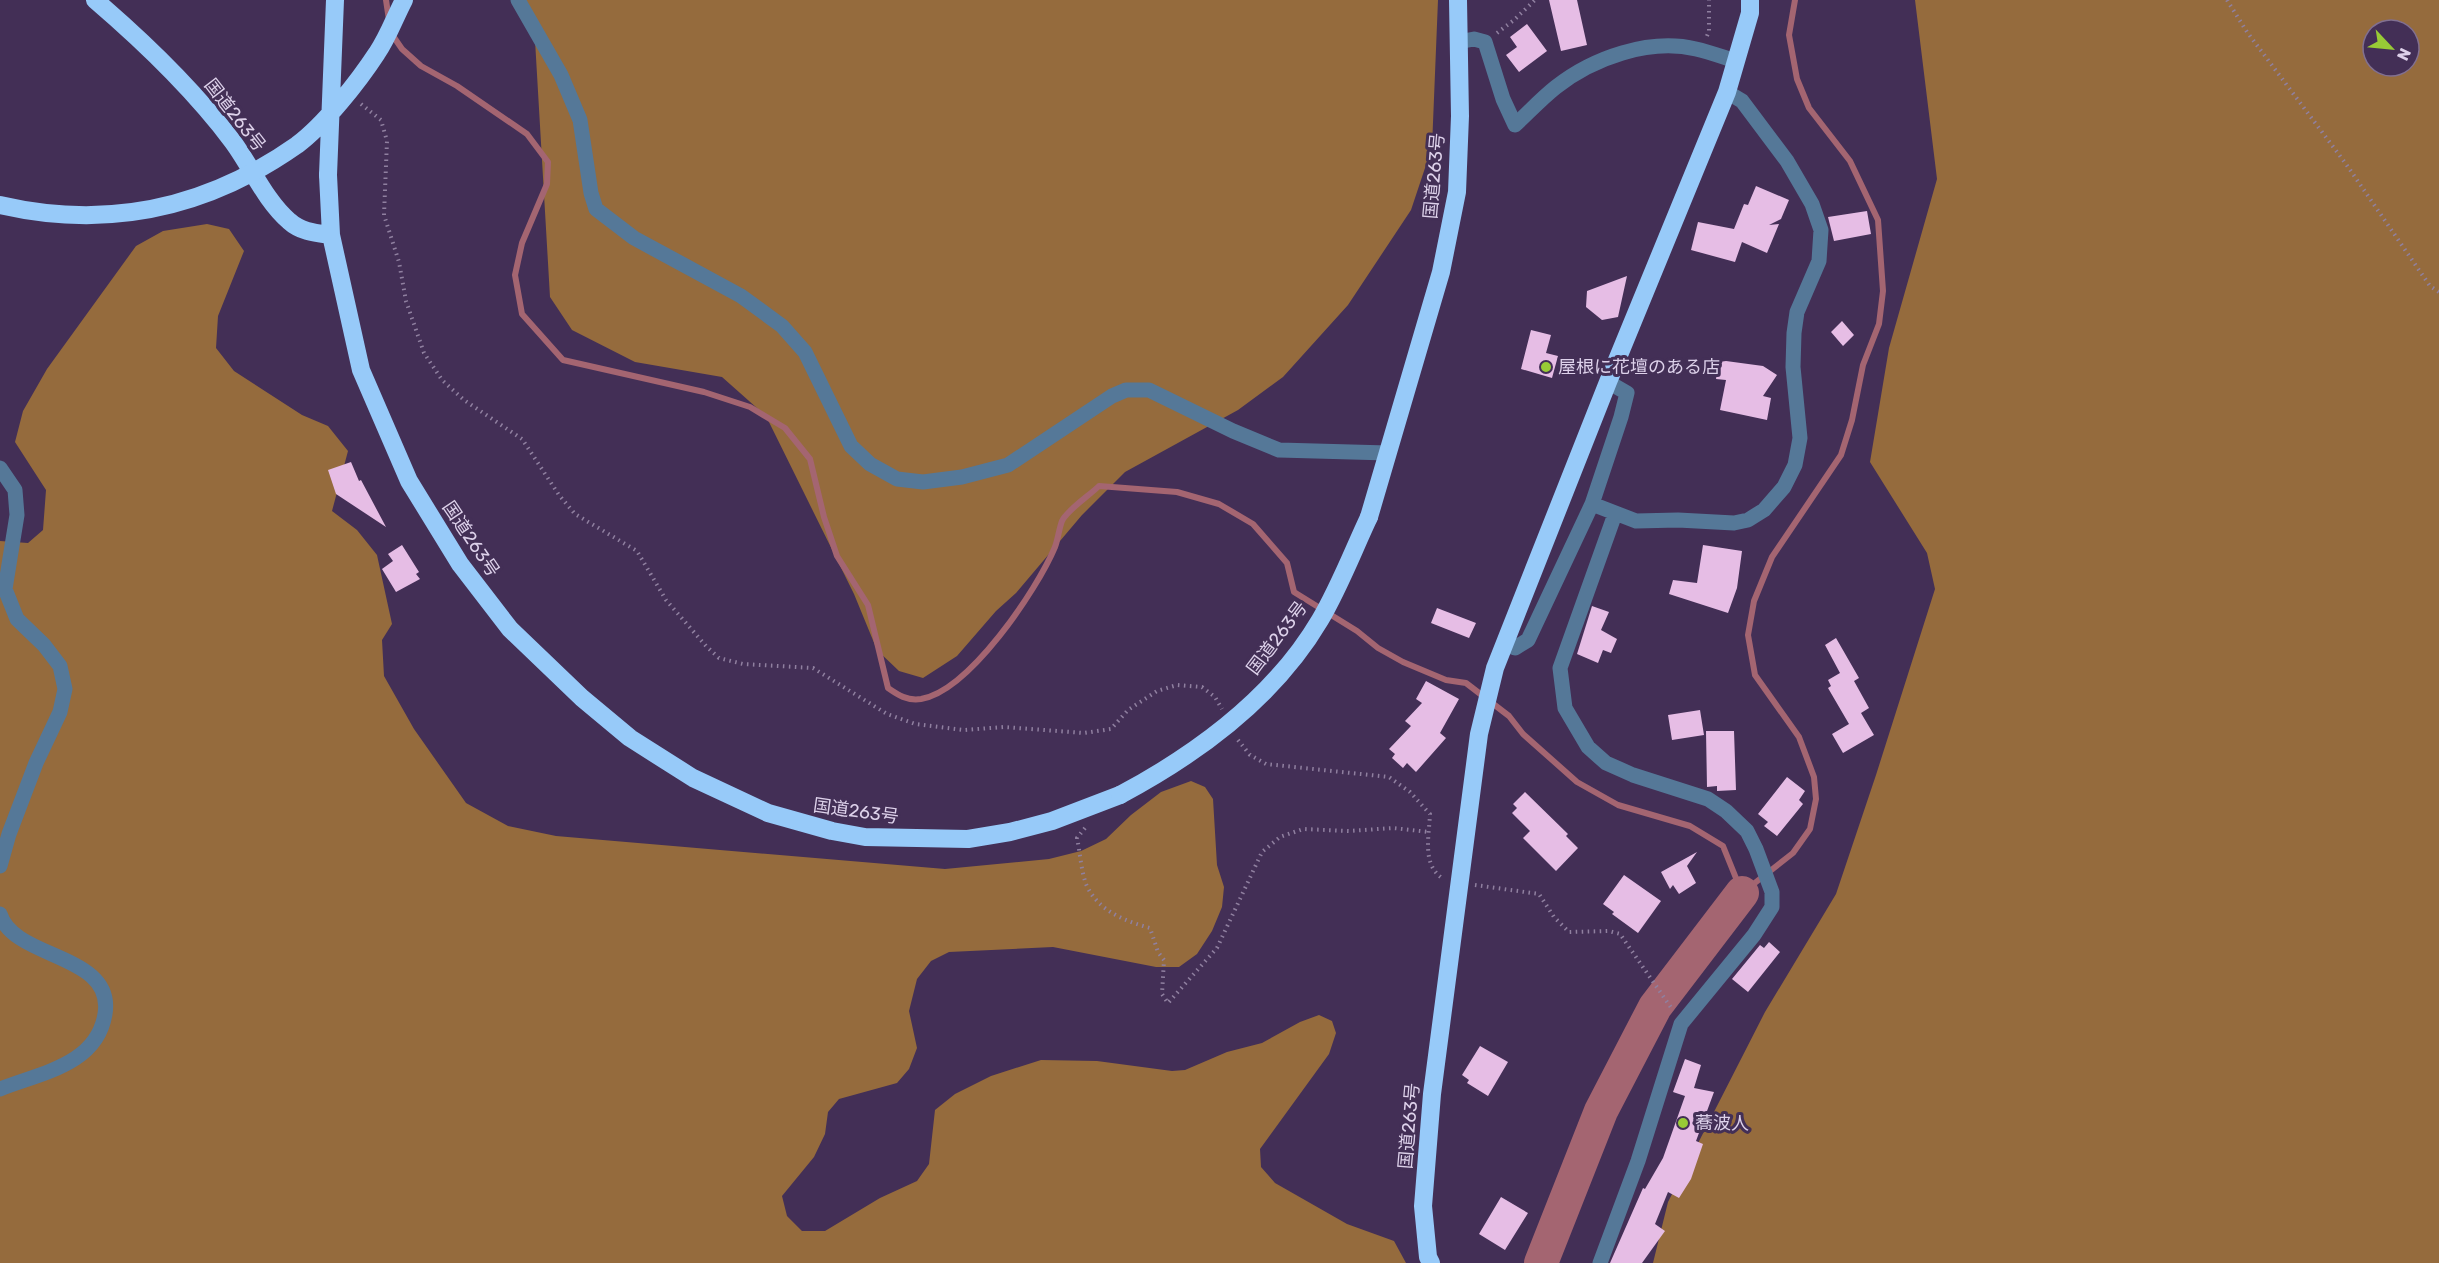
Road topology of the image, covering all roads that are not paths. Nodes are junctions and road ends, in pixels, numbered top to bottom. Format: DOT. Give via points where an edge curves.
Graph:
graph roads {
  1 [pos="95,0"];
  2 [pos="335,0"];
  3 [pos="404,0"];
  4 [pos="518,0"];
  5 [pos="1458,0"];
  6 [pos="1750,0"];
  7 [pos="1458,42"];
  8 [pos="1736,61"];
  9 [pos="1727,92"];
  10 [pos="0,205"];
  11 [pos="331,235"];
  12 [pos="1608,382"];
  13 [pos="1388,453"];
  14 [pos="0,468"];
  15 [pos="1592,504"];
  16 [pos="1615,514"];
  17 [pos="1504,644"];
  18 [pos="0,866"];
  19 [pos="0,914"];
  20 [pos="0,1089"];
  21 [pos="1431,1263"];
  22 [pos="1600,1263"];
  1 -- 11 [label="highway, 国道263号" via="186,87 232,141 274,206 290,223 309,233"];
  2 -- 11 [label="highway, bridge" via="328,175"];
  3 -- 10 [label="highway, bridge" via="379,51 344,98 298,143 245,177 187,202 138,212 79,216 34,213"];
  4 -- 13 [label="street" via="561,75 580,120 596,209 634,238 741,296 782,326 805,352 851,446 870,464 897,479 923,482 1008,465 1126,390 1149,390 1279,450"];
  5 -- 7 [label="highway, 国道263号"];
  6 -- 8 [label="highway, 国道263号" via="1750,14"];
  7 -- 8 [label="street" via="1485,42 1515,125 1556,87 1586,67 1624,53 1656,46 1701,50"];
  7 -- 13 [label="highway, 国道263号" via="1457,192 1442,272"];
  8 -- 9 [label="highway, 国道263号"];
  9 -- 12 [label="highway, 国道263号"];
  9 -- 16 [label="street" via="1742,101 1787,160 1812,204 1821,230 1818,261 1797,312 1794,333 1800,438 1795,465 1784,487 1764,510 1748,520 1636,521"];
  11 -- 13 [label="highway, 国道263号, bridge" via="361,370 409,481 460,564 510,629 630,738 693,778 731,798 796,823 843,833 905,839 968,839 1020,829 1120,795 1179,761 1236,718 1276,680 1319,620 1369,517"];
  12 -- 15 [label="street" via="1628,393"];
  12 -- 17 [label="highway, 国道263号"];
  14 -- 18 [label="street" via="15,490 17,515 5,589 17,619 60,666 65,689 60,712 36,763"];
  15 -- 16 [label="street"];
  15 -- 17 [label="street" via="1528,640 1515,648"];
  16 -- 22 [label="street" via="1560,668 1565,708 1588,747 1606,763 1708,800 1747,831 1772,892 1772,907 1681,1024 1638,1161"];
  17 -- 21 [label="highway, 国道263号" via="1479,734 1432,1094 1423,1206"];
  19 -- 20 [label="street" via="8,929 21,938 95,979 106,1011 96,1040 84,1054"];
}
